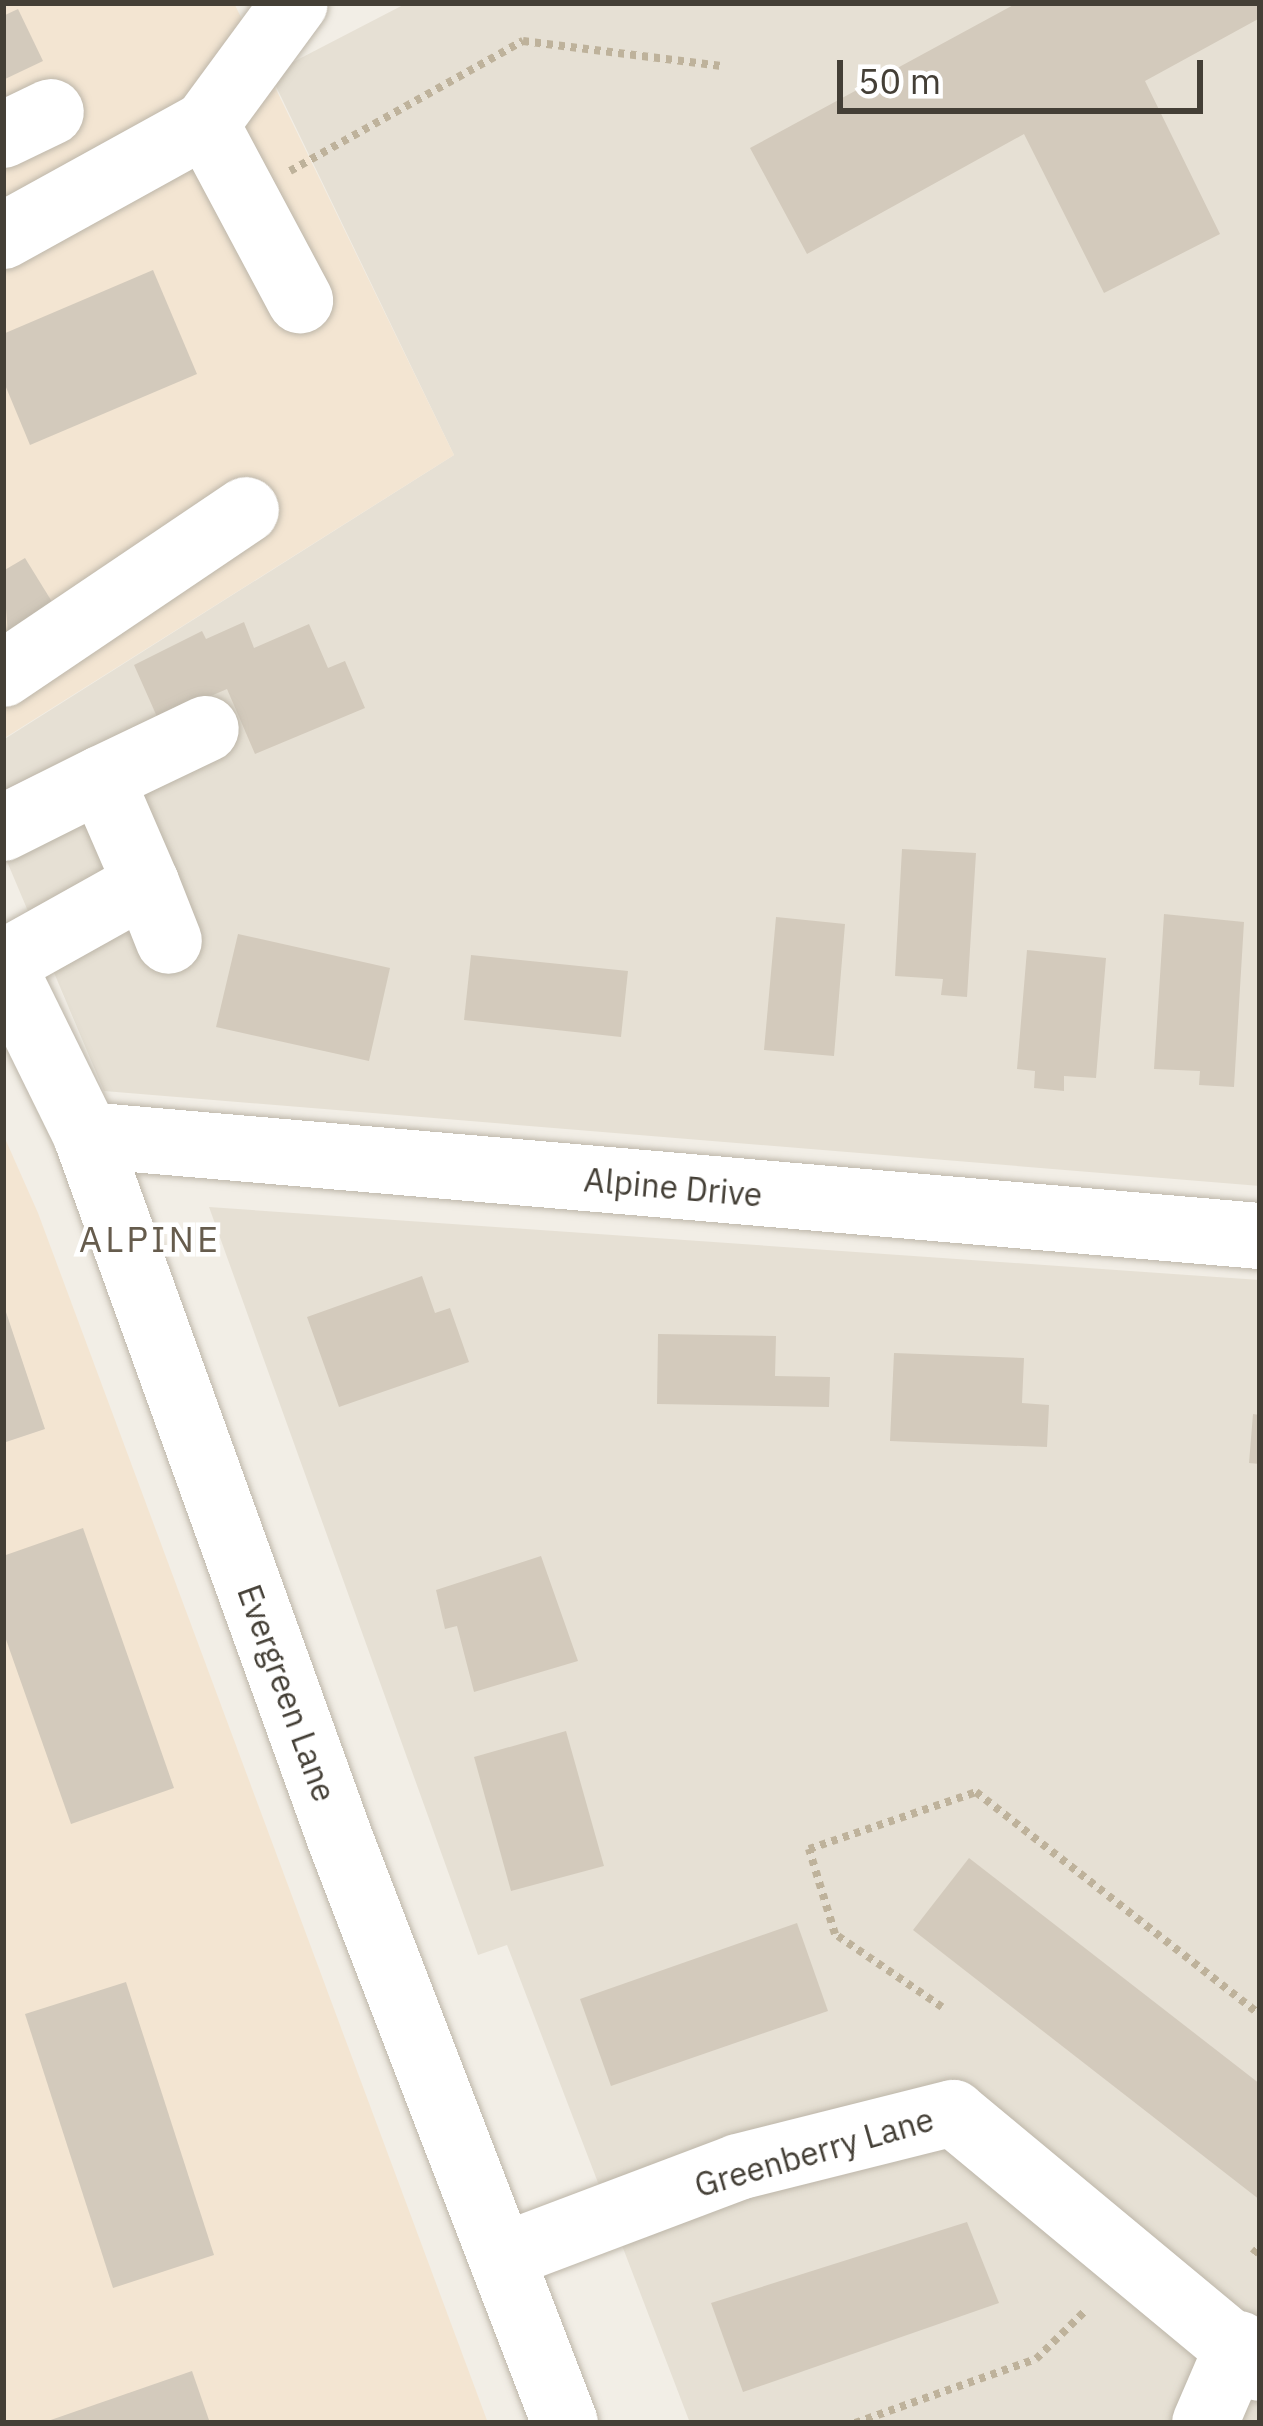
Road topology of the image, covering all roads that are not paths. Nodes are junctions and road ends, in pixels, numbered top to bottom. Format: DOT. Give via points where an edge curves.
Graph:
graph roads {
  1 [pos="295,3"];
  2 [pos="206,124"];
  3 [pos="3,236"];
  4 [pos="300,300"];
  5 [pos="246,510"];
  6 [pos="3,674"];
  7 [pos="206,729"];
  8 [pos="100,779"];
  9 [pos="3,828"];
  10 [pos="3,964"];
  11 [pos="86,1135"];
  12 [pos="1260,1236"];
  13 [pos="503,2256"];
  14 [pos="1249,2356"];
  15 [pos="565,2423"];
  16 [pos="1205,2423"];
  1 -- 2 [label="street"];
  2 -- 3 [label="street"];
  2 -- 4 [label="street"];
  5 -- 6 [label="street"];
  7 -- 8 [label="street"];
  8 -- 9 [label="street"];
  8 -- 10 [label="street" via="158,912"];
  10 -- 11 [label="street, Evergreen Lane"];
  11 -- 12 [label="street, Alpine Drive"];
  11 -- 13 [label="street, Evergreen Lane" via="339,1836"];
  13 -- 14 [label="street, Greenberry Lane" via="737,2167 953,2113"];
  13 -- 15 [label="street, Evergreen Lane"];
  14 -- 16 [label="street"];
}
